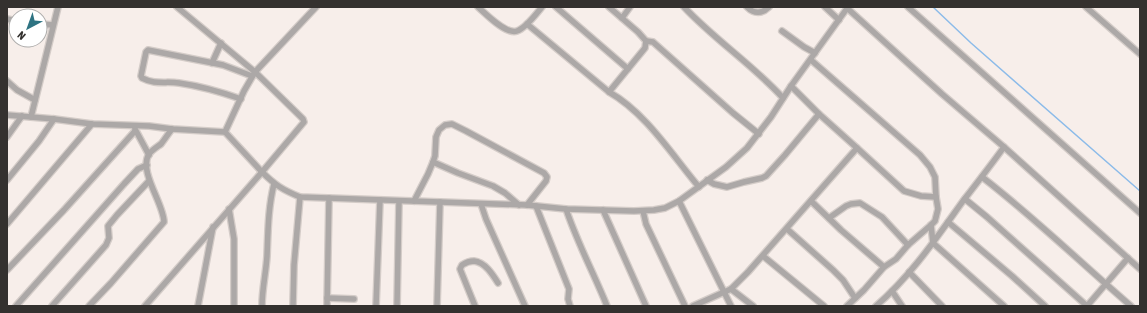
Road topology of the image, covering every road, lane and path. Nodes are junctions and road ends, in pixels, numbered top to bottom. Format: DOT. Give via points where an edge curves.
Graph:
graph roads {
  1 [pos="58,7"];
  2 [pos="177,7"];
  3 [pos="316,7"];
  4 [pos="478,7"];
  5 [pos="542,7"];
  6 [pos="556,7"];
  7 [pos="609,7"];
  8 [pos="630,7"];
  9 [pos="684,7"];
  10 [pos="747,7"];
  11 [pos="769,7"];
  12 [pos="825,7"];
  13 [pos="908,7"];
  14 [pos="1086,7"];
  15 [pos="848,8"];
  16 [pos="622,18"];
  17 [pos="839,20"];
  18 [pos="527,24"];
  19 [pos="48,25"];
  20 [pos="53,25"];
  21 [pos="782,31"];
  22 [pos="646,41"];
  23 [pos="221,43"];
  24 [pos="816,53"];
  25 [pos="1140,54"];
  26 [pos="811,60"];
  27 [pos="212,63"];
  28 [pos="628,69"];
  29 [pos="253,74"];
  30 [pos="7,81"];
  31 [pos="791,86"];
  32 [pos="609,92"];
  33 [pos="783,98"];
  34 [pos="241,99"];
  35 [pos="35,100"];
  36 [pos="819,114"];
  37 [pos="7,115"];
  38 [pos="22,116"];
  39 [pos="31,117"];
  40 [pos="54,119"];
  41 [pos="92,124"];
  42 [pos="134,128"];
  43 [pos="172,129"];
  44 [pos="225,132"];
  45 [pos="758,134"];
  46 [pos="7,137"];
  47 [pos="1004,147"];
  48 [pos="857,148"];
  49 [pos="149,155"];
  50 [pos="433,162"];
  51 [pos="147,165"];
  52 [pos="262,172"];
  53 [pos="982,177"];
  54 [pos="7,180"];
  55 [pos="707,180"];
  56 [pos="149,181"];
  57 [pos="274,184"];
  58 [pos="699,187"];
  59 [pos="300,197"];
  60 [pos="936,197"];
  61 [pos="329,198"];
  62 [pos="964,199"];
  63 [pos="380,200"];
  64 [pos="399,200"];
  65 [pos="414,201"];
  66 [pos="680,201"];
  67 [pos="440,202"];
  68 [pos="811,202"];
  69 [pos="481,204"];
  70 [pos="527,205"];
  71 [pos="520,206"];
  72 [pos="536,206"];
  73 [pos="229,209"];
  74 [pos="566,209"];
  75 [pos="603,210"];
  76 [pos="643,211"];
  77 [pos="1140,213"];
  78 [pos="829,218"];
  79 [pos="948,222"];
  80 [pos="7,224"];
  81 [pos="931,225"];
  82 [pos="214,227"];
  83 [pos="787,229"];
  84 [pos="941,232"];
  85 [pos="933,243"];
  86 [pos="908,244"];
  87 [pos="763,256"];
  88 [pos="1128,258"];
  89 [pos="884,267"];
  90 [pos="1140,269"];
  91 [pos="7,270"];
  92 [pos="909,272"];
  93 [pos="498,283"];
  94 [pos="1106,284"];
  95 [pos="731,289"];
  96 [pos="892,291"];
  97 [pos="725,292"];
  98 [pos="327,298"];
  99 [pos="855,298"];
  100 [pos="354,299"];
  101 [pos="16,306"];
  102 [pos="52,306"];
  103 [pos="89,306"];
  104 [pos="145,306"];
  105 [pos="198,306"];
  106 [pos="234,306"];
  107 [pos="262,306"];
  108 [pos="294,306"];
  109 [pos="327,306"];
  110 [pos="376,306"];
  111 [pos="397,306"];
  112 [pos="437,306"];
  113 [pos="476,306"];
  114 [pos="525,306"];
  115 [pos="570,306"];
  116 [pos="607,306"];
  117 [pos="646,306"];
  118 [pos="685,306"];
  119 [pos="693,306"];
  120 [pos="731,306"];
  121 [pos="753,306"];
  122 [pos="824,306"];
  123 [pos="847,306"];
  124 [pos="876,306"];
  125 [pos="902,306"];
  126 [pos="942,306"];
  127 [pos="1004,306"];
  128 [pos="1045,306"];
  129 [pos="1131,306"];
  1 -- 20 [label="street"];
  2 -- 23 [label="street"];
  3 -- 29 [label="street"];
  4 -- 18 [label="street" via="506,30 518,31"];
  5 -- 18 [label="street"];
  6 -- 28 [label="street"];
  7 -- 16 [label="street"];
  8 -- 16 [label="street"];
  9 -- 33 [label="street"];
  10 -- 11 [label="street" via="760,13"];
  12 -- 17 [label="street"];
  13 -- 77 [label="street"];
  14 -- 25 [label="street"];
  15 -- 17 [label="street"];
  15 -- 47 [label="street"];
  16 -- 22 [label="street"];
  17 -- 24 [label="street"];
  18 -- 32 [label="street"];
  19 -- 20 [label="street"];
  20 -- 35 [label="street"];
  21 -- 24 [label="street"];
  22 -- 28 [label="street" via="645,48"];
  22 -- 45 [label="street" via="653,42"];
  23 -- 27 [label="street"];
  23 -- 29 [label="street"];
  24 -- 26 [label="street"];
  26 -- 31 [label="street"];
  26 -- 60 [label="street" via="920,155 935,177"];
  27 -- 29 [label="street"];
  27 -- 34 [label="street" via="148,50 141,76 145,80 157,83 194,86"];
  28 -- 32 [label="street"];
  29 -- 34 [label="street"];
  29 -- 52 [label="street" via="304,122"];
  30 -- 35 [label="street"];
  31 -- 33 [label="street"];
  31 -- 36 [label="street"];
  32 -- 58 [label="street" via="645,122"];
  33 -- 45 [label="street"];
  34 -- 44 [label="street"];
  35 -- 39 [label="street"];
  36 -- 48 [label="street"];
  36 -- 55 [label="street" via="766,176 727,187"];
  37 -- 38 [label="street"];
  38 -- 39 [label="street"];
  38 -- 46 [label="street"];
  39 -- 40 [label="street"];
  40 -- 41 [label="street"];
  40 -- 54 [label="street"];
  41 -- 42 [label="street"];
  41 -- 80 [label="street"];
  42 -- 43 [label="street"];
  42 -- 49 [label="street"];
  42 -- 91 [label="street" via="64,210"];
  43 -- 44 [label="street"];
  43 -- 49 [label="street"];
  44 -- 52 [label="street"];
  45 -- 55 [label="street" via="738,158"];
  47 -- 53 [label="street"];
  47 -- 88 [label="street"];
  48 -- 60 [label="street" via="904,191 914,195"];
  48 -- 68 [label="street"];
  49 -- 51 [label="street"];
  50 -- 65 [label="street"];
  50 -- 70 [label="street" via="439,130 444,125 452,124 544,173 546,181"];
  50 -- 71 [label="street" via="493,186"];
  51 -- 56 [label="street"];
  51 -- 101 [label="street" via="138,169 124,184"];
  52 -- 57 [label="street"];
  52 -- 73 [label="street"];
  53 -- 62 [label="street"];
  53 -- 94 [label="street" via="1050,233"];
  55 -- 58 [label="street"];
  56 -- 102 [label="street" via="108,226 109,238 106,245"];
  56 -- 103 [label="street" via="164,222"];
  57 -- 59 [label="street"];
  57 -- 107 [label="street" via="268,224"];
  58 -- 66 [label="street"];
  59 -- 61 [label="street"];
  59 -- 108 [label="street" via="294,265"];
  60 -- 81 [label="street" via="938,209 935,221"];
  61 -- 63 [label="street"];
  61 -- 98 [label="street"];
  62 -- 79 [label="street"];
  62 -- 94 [label="street" via="1087,306"];
  63 -- 64 [label="street"];
  63 -- 110 [label="street"];
  64 -- 65 [label="street"];
  64 -- 111 [label="street"];
  65 -- 67 [label="street"];
  66 -- 76 [label="street" via="665,208"];
  66 -- 97 [label="street"];
  67 -- 69 [label="street"];
  67 -- 112 [label="street"];
  68 -- 78 [label="street"];
  68 -- 83 [label="street"];
  69 -- 71 [label="street"];
  69 -- 114 [label="street"];
  70 -- 71 [label="street"];
  70 -- 72 [label="street"];
  72 -- 74 [label="street"];
  72 -- 115 [label="street" via="569,289"];
  73 -- 82 [label="street"];
  73 -- 106 [label="street" via="234,239"];
  74 -- 75 [label="street"];
  74 -- 116 [label="street"];
  75 -- 76 [label="street"];
  75 -- 117 [label="street"];
  76 -- 118 [label="street" via="646,224"];
  78 -- 86 [label="street" via="846,206 860,203 882,217"];
  78 -- 89 [label="street"];
  79 -- 84 [label="street"];
  79 -- 128 [label="street"];
  81 -- 84 [label="street"];
  81 -- 85 [label="street"];
  81 -- 86 [label="street"];
  82 -- 104 [label="street"];
  82 -- 105 [label="street"];
  83 -- 87 [label="street"];
  83 -- 99 [label="street" via="843,280"];
  84 -- 85 [label="street"];
  85 -- 92 [label="street"];
  85 -- 127 [label="street"];
  86 -- 89 [label="street" via="896,259"];
  87 -- 95 [label="street"];
  87 -- 122 [label="street"];
  88 -- 90 [label="street"];
  88 -- 94 [label="street"];
  89 -- 99 [label="street"];
  92 -- 96 [label="street"];
  92 -- 126 [label="street"];
  93 -- 113 [label="street" via="480,263 474,261 462,265 460,269"];
  94 -- 129 [label="street"];
  95 -- 97 [label="street"];
  95 -- 121 [label="street"];
  96 -- 124 [label="street"];
  96 -- 125 [label="street"];
  97 -- 119 [label="street"];
  97 -- 120 [label="street"];
  98 -- 100 [label="street"];
  98 -- 109 [label="street"];
  99 -- 123 [label="street"];
}
